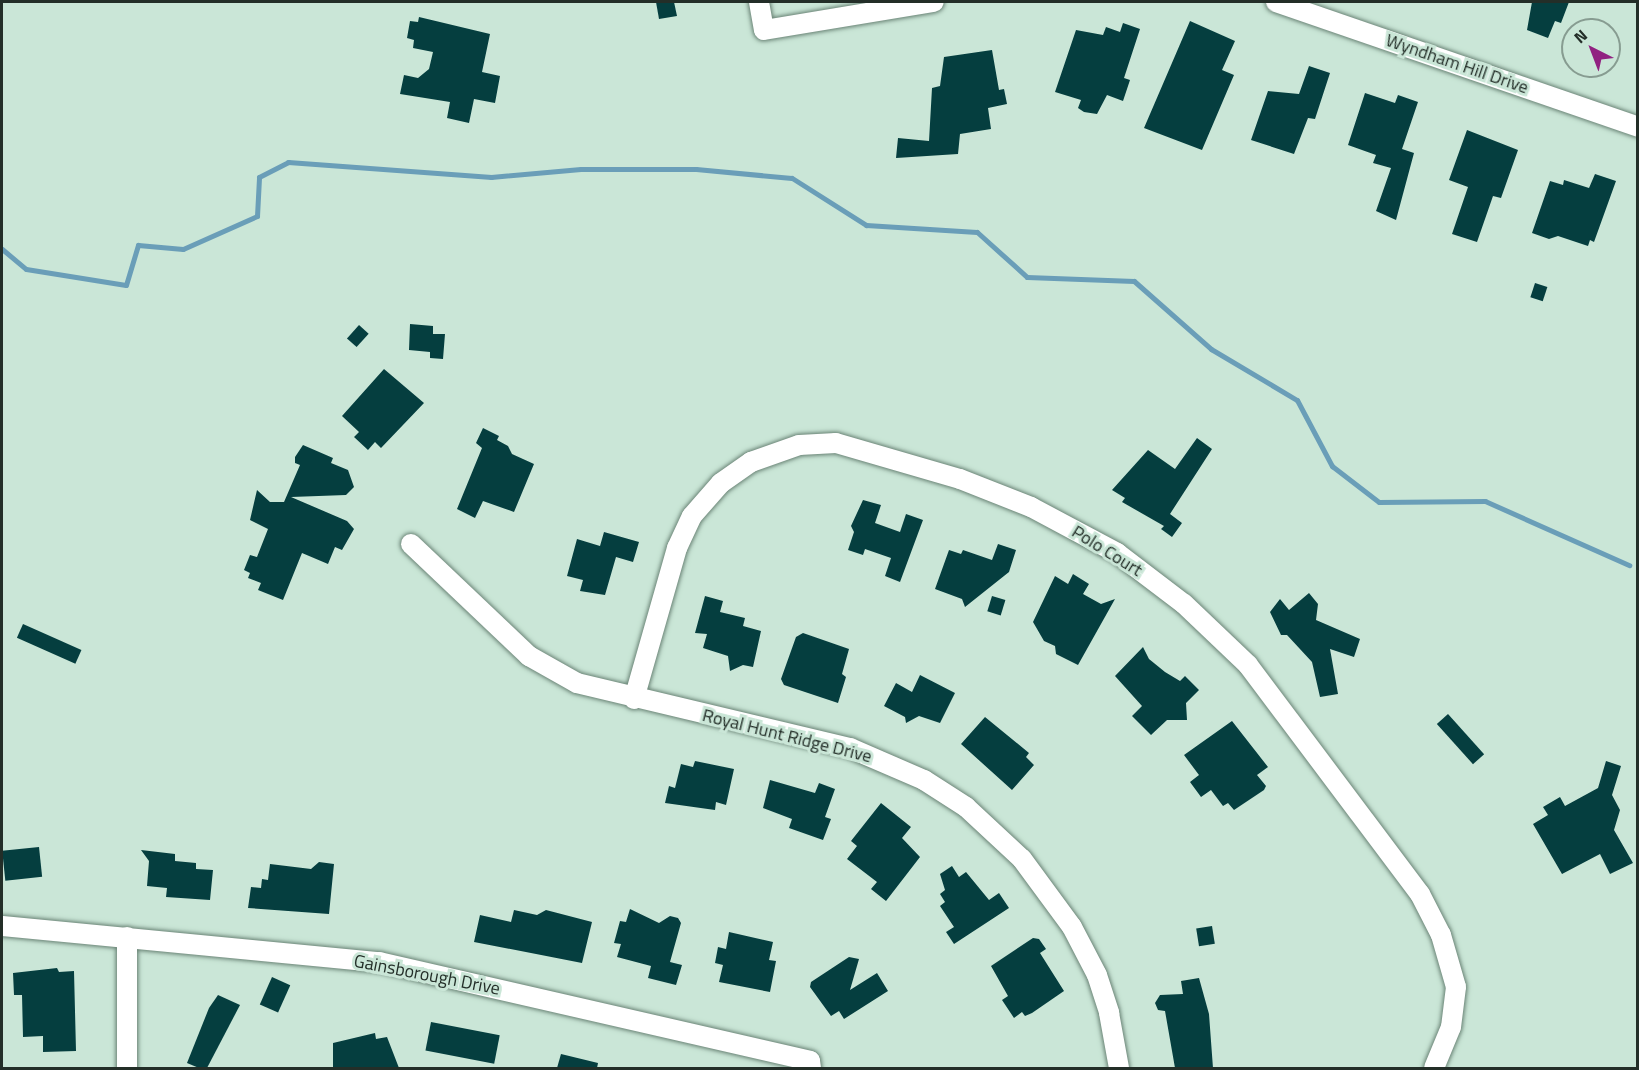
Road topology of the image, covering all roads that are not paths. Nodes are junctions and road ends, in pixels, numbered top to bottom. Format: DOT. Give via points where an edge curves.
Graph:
graph roads {
  1 [pos="759,2"];
  2 [pos="934,2"];
  3 [pos="1276,2"];
  4 [pos="1638,127"];
  5 [pos="411,544"];
  6 [pos="634,699"];
  7 [pos="2,926"];
  8 [pos="127,937"];
  9 [pos="811,1065"];
  10 [pos="127,1068"];
  11 [pos="1119,1068"];
  12 [pos="1434,1068"];
  1 -- 2 [label="street" via="764,30"];
  3 -- 4 [label="street, Wyndham Hill Drive"];
  5 -- 6 [label="street, Royal Hunt Ridge Drive" via="529,656 577,683"];
  6 -- 11 [label="street, Royal Hunt Ridge Drive" via="850,748 924,780 966,807 1022,859 1072,927 1096,975 1109,1013"];
  6 -- 12 [label="street, Polo Court" via="677,548 692,516 721,483 752,462 799,445 836,443 960,479 1031,507 1117,553 1184,604 1248,665 1420,894 1441,935 1456,987 1451,1027"];
  7 -- 8 [label="street, Gainsborough Drive"];
  8 -- 9 [label="street, Gainsborough Drive" via="379,962"];
  8 -- 10 [label="street"];
}
